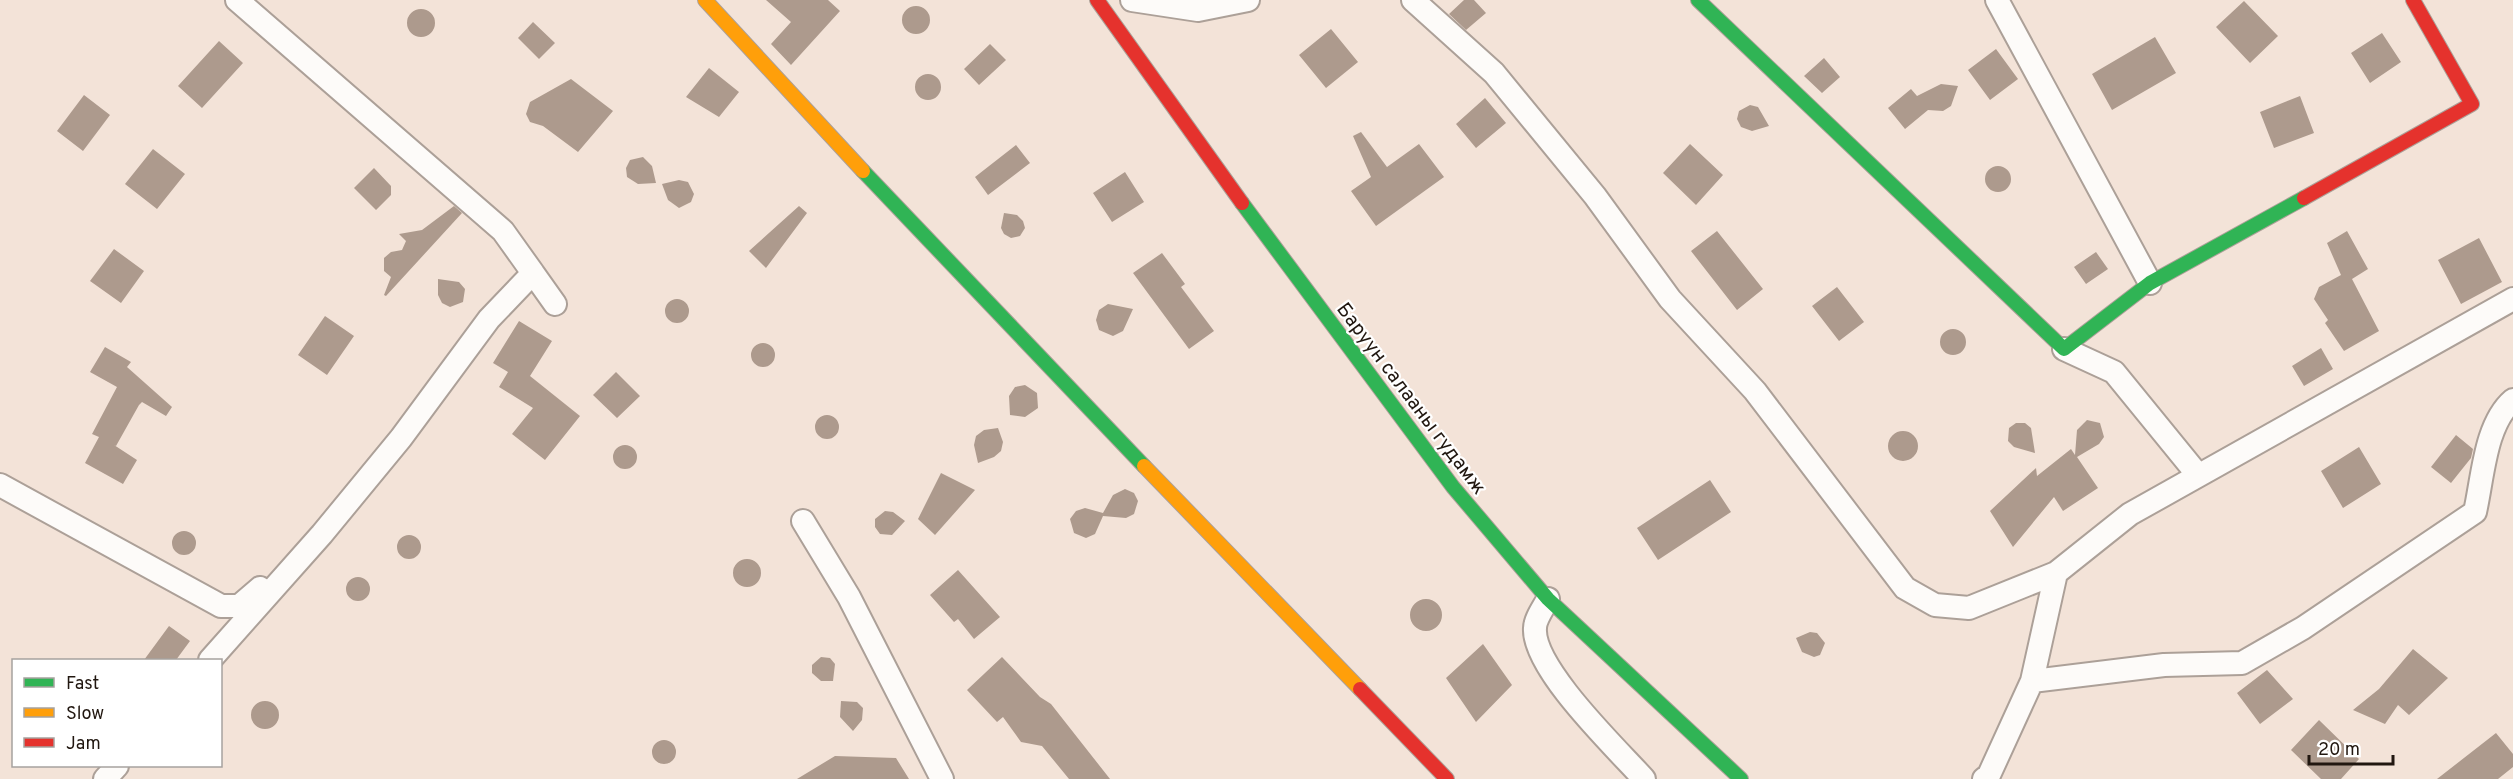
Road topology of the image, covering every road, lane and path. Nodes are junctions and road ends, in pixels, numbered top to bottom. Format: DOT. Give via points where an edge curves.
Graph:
graph roads {
  1 [pos="237,0"];
  2 [pos="705,0"];
  3 [pos="1097,0"];
  4 [pos="1131,0"];
  5 [pos="1248,0"];
  6 [pos="1413,0"];
  7 [pos="1698,0"];
  8 [pos="1997,0"];
  9 [pos="2413,0"];
  10 [pos="533,273"];
  11 [pos="2150,284"];
  12 [pos="2513,299"];
  13 [pos="555,304"];
  14 [pos="2064,349"];
  15 [pos="2513,400"];
  16 [pos="2198,475"];
  17 [pos="0,485"];
  18 [pos="803,521"];
  19 [pos="322,534"];
  20 [pos="2056,573"];
  21 [pos="1548,599"];
  22 [pos="211,659"];
  23 [pos="2032,681"];
  24 [pos="115,767"];
  25 [pos="105,779"];
  26 [pos="942,779"];
  27 [pos="1447,779"];
  28 [pos="1644,779"];
  29 [pos="1741,779"];
  30 [pos="1984,779"];
  1 -- 10 [label="street" via="503,231"];
  2 -- 27 [label="street" via="942,257"];
  3 -- 21 [label="street, Баруун салааны гудамж" via="1275,249 1446,478"];
  4 -- 5 [label="street" via="1198,10"];
  6 -- 20 [label="street" via="1494,73 1595,196 1670,299 1755,391 1905,588 1935,605 1969,608"];
  7 -- 14 [label="street"];
  8 -- 11 [label="street"];
  9 -- 11 [label="street" via="2472,104"];
  10 -- 13 [label="street"];
  10 -- 19 [label="street" via="489,319 401,438"];
  11 -- 14 [label="street"];
  12 -- 16 [label="street"];
  14 -- 16 [label="street" via="2114,372"];
  15 -- 23 [label="street" via="2502,410 2491,441 2475,512 2303,628 2242,663 2164,665"];
  16 -- 20 [label="street" via="2130,514"];
  17 -- 19 [label="street" via="221,606 239,606"];
  18 -- 26 [label="street" via="849,597"];
  19 -- 22 [label="street"];
  20 -- 23 [label="street"];
  21 -- 28 [label="street" via="1535,628 1540,652 1563,689"];
  21 -- 29 [label="street, Баруун салааны гудамж"];
  23 -- 30 [label="street"];
  24 -- 25 [label="street"];
}
